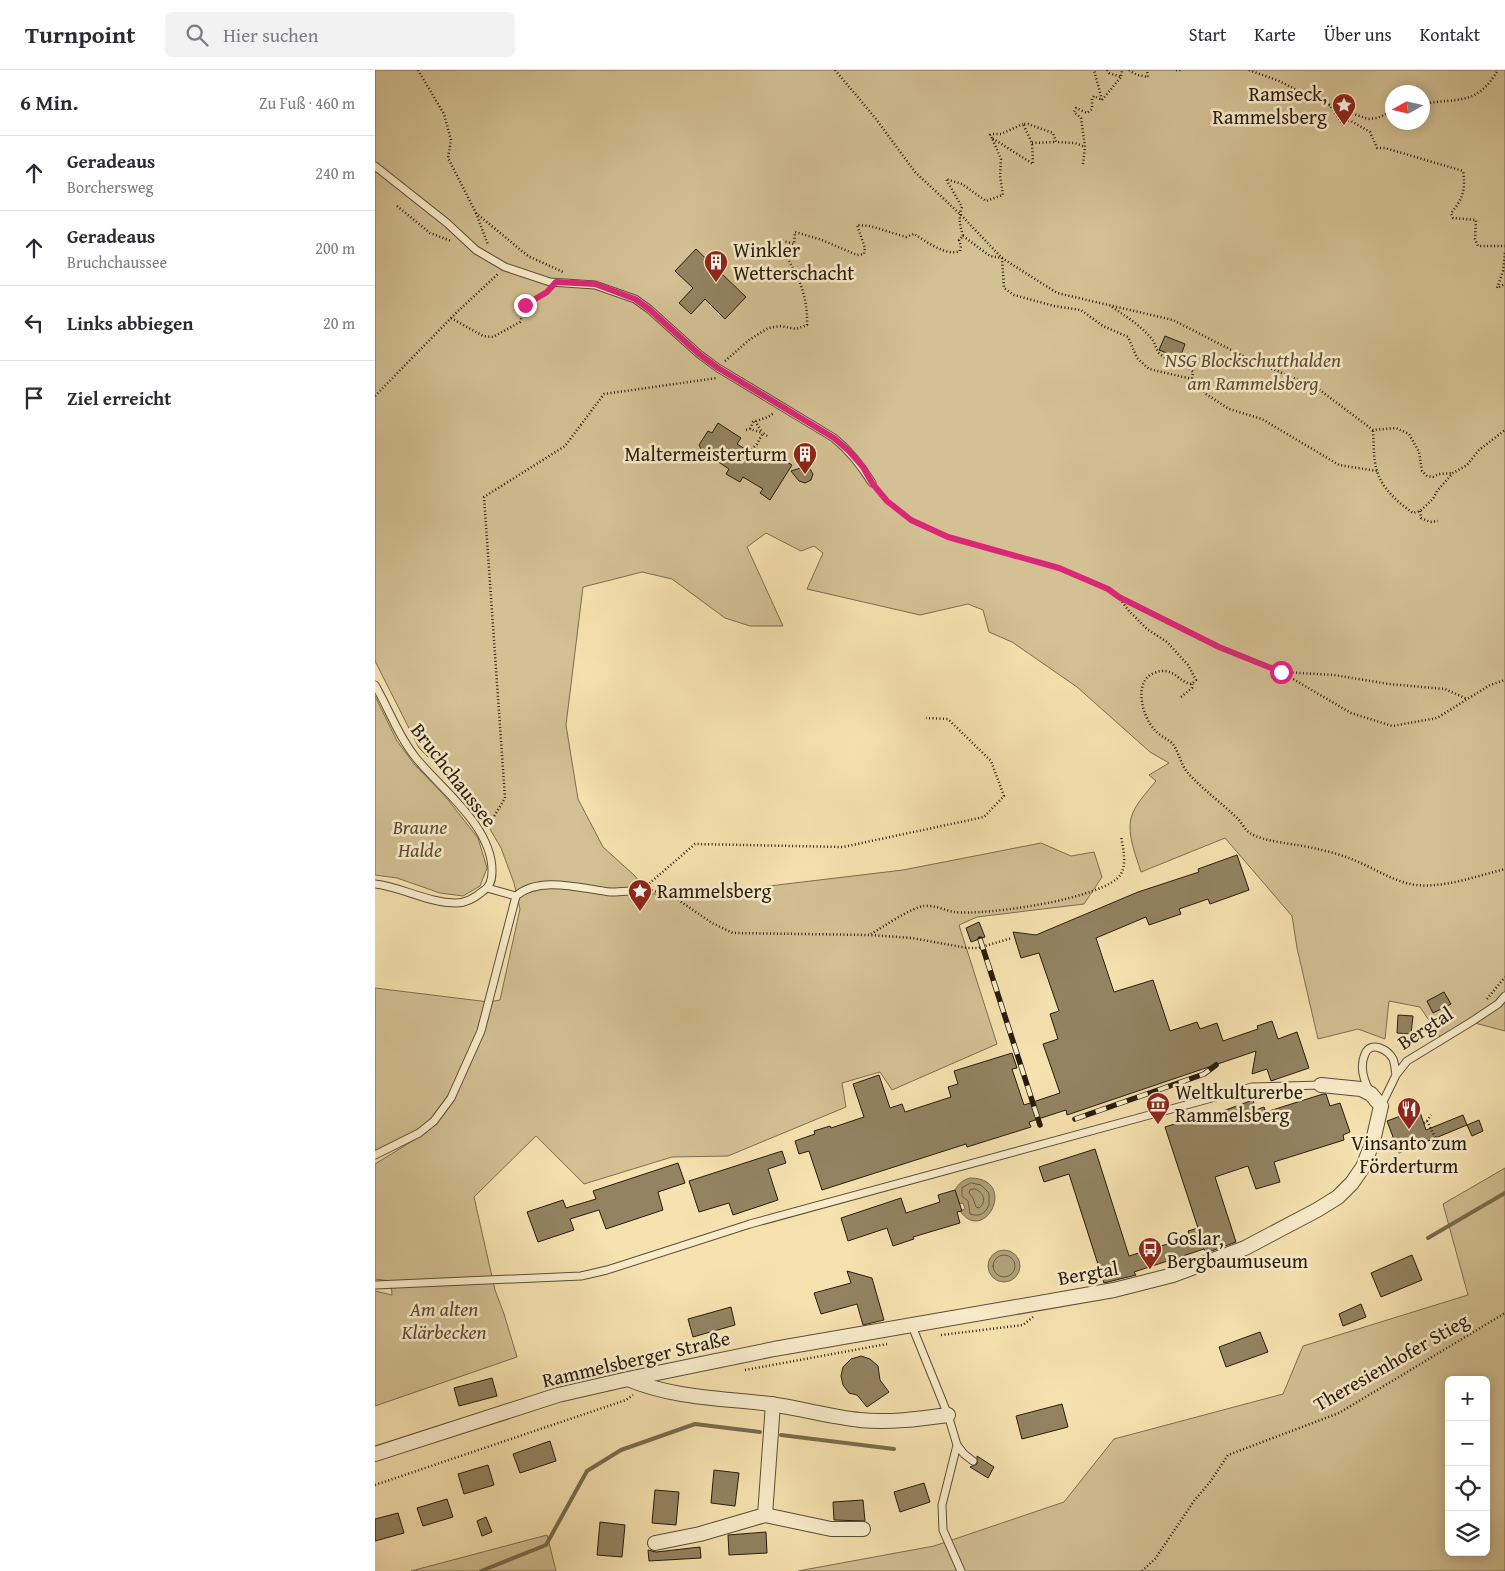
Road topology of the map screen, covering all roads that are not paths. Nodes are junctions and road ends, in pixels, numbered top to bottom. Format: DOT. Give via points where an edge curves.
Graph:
graph roads {
  1 [pos="375,166"];
  2 [pos="872,483"];
  3 [pos="375,685"];
  4 [pos="375,884"];
  5 [pos="487,888"];
  6 [pos="633,891"];
  7 [pos="516,896"];
  8 [pos="1505,996"];
  9 [pos="1396,1075"];
  10 [pos="1321,1085"];
  11 [pos="1371,1094"];
  12 [pos="1381,1106"];
  13 [pos="375,1155"];
  14 [pos="375,1285"];
  15 [pos="912,1326"];
  16 [pos="628,1379"];
  17 [pos="773,1404"];
  18 [pos="948,1415"];
  19 [pos="957,1445"];
  20 [pos="375,1454"];
  21 [pos="973,1461"];
  22 [pos="765,1515"];
  23 [pos="863,1529"];
  24 [pos="655,1544"];
  25 [pos="961,1571"];
  1 -- 2 [label="lane" via="476,250 505,267 550,282 595,284 635,299 718,368 834,438 863,467"];
  3 -- 5 [label="lane, Bruchchaussee" via="403,740 483,836 493,860 492,877"];
  4 -- 5 [label="lane" via="456,903 471,900"];
  5 -- 7 [label="lane"];
  6 -- 7 [label="lane" via="612,892 561,885 532,887"];
  7 -- 13 [label="lane" via="481,1031 451,1098 434,1121 419,1133"];
  8 -- 9 [label="lane, Bergtal" via="1471,1022 1407,1061"];
  9 -- 11 [label="lane" via="1394,1060 1388,1052 1380,1047 1367,1050 1363,1072"];
  9 -- 12 [label="lane, Bergtal"];
  10 -- 11 [label="street" via="1353,1087"];
  10 -- 14 [label="lane" via="1253,1087 750,1224 581,1276"];
  11 -- 12 [label="street"];
  12 -- 15 [label="street, Bergtal" via="1373,1141 1363,1167 1352,1183 1317,1210 1245,1248 1173,1275 1114,1290"];
  15 -- 16 [label="street, Rammelsberger Straße" via="774,1349"];
  15 -- 18 [label="lane"];
  16 -- 17 [label="street" via="646,1387 683,1394"];
  16 -- 20 [label="street, Rammelsberger Straße" via="558,1395"];
  17 -- 18 [label="street" via="861,1420 910,1420"];
  17 -- 22 [label="street"];
  18 -- 19 [label="lane"];
  19 -- 21 [label="lane"];
  19 -- 25 [label="lane" via="942,1505 943,1530"];
  22 -- 23 [label="street" via="831,1529"];
  22 -- 24 [label="street"];
}
